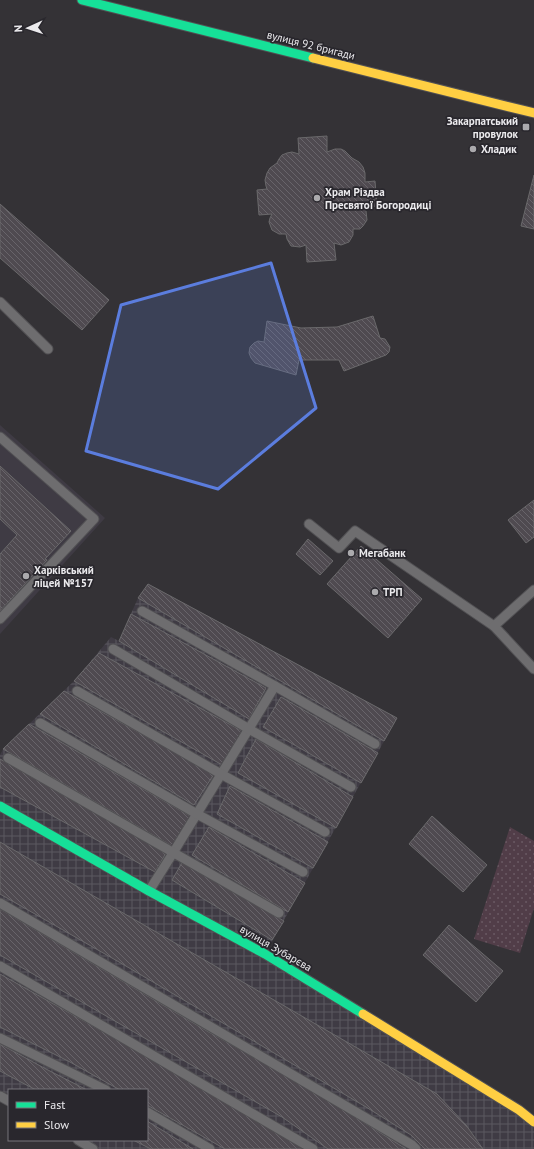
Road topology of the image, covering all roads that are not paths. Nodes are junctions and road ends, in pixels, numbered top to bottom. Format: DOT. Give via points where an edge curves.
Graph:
graph roads {
  1 [pos="82,0"];
  2 [pos="534,113"];
  3 [pos="0,302"];
  4 [pos="48,349"];
  5 [pos="0,437"];
  6 [pos="310,524"];
  7 [pos="534,590"];
  8 [pos="530,599"];
  9 [pos="142,611"];
  10 [pos="0,619"];
  11 [pos="494,626"];
  12 [pos="113,649"];
  13 [pos="534,669"];
  14 [pos="275,686"];
  15 [pos="76,691"];
  16 [pos="40,723"];
  17 [pos="249,729"];
  18 [pos="376,744"];
  19 [pos="8,758"];
  20 [pos="221,774"];
  21 [pos="351,787"];
  22 [pos="0,806"];
  23 [pos="197,814"];
  24 [pos="325,832"];
  25 [pos="173,853"];
  26 [pos="303,872"];
  27 [pos="149,891"];
  28 [pos="0,903"];
  29 [pos="279,913"];
  30 [pos="0,966"];
  31 [pos="0,1038"];
  32 [pos="104,1089"];
  33 [pos="148,1113"];
  34 [pos="534,1122"];
  35 [pos="80,1141"];
  36 [pos="93,1149"];
  37 [pos="210,1149"];
  38 [pos="313,1149"];
  39 [pos="416,1149"];
  1 -- 2 [label="street, вулиця 92 бригади"];
  3 -- 4 [label="lane"];
  5 -- 10 [label="lane" via="94,519"];
  6 -- 11 [label="lane" via="339,548 355,531"];
  7 -- 8 [label="lane"];
  8 -- 11 [label="lane"];
  9 -- 14 [label="lane"];
  11 -- 13 [label="lane"];
  12 -- 17 [label="lane"];
  14 -- 17 [label="lane"];
  14 -- 18 [label="lane"];
  15 -- 20 [label="lane"];
  16 -- 23 [label="lane"];
  17 -- 20 [label="lane"];
  17 -- 21 [label="lane"];
  19 -- 25 [label="lane"];
  20 -- 23 [label="lane"];
  20 -- 24 [label="lane"];
  22 -- 27 [label="street, вулиця Зубарєва"];
  23 -- 25 [label="lane"];
  23 -- 26 [label="lane"];
  25 -- 27 [label="lane"];
  25 -- 29 [label="lane"];
  27 -- 34 [label="street, вулиця Зубарєва" via="265,954 519,1110"];
  28 -- 39 [label="lane"];
  30 -- 38 [label="lane"];
  31 -- 32 [label="lane"];
  33 -- 37 [label="lane"];
  35 -- 36 [label="lane"];
}
